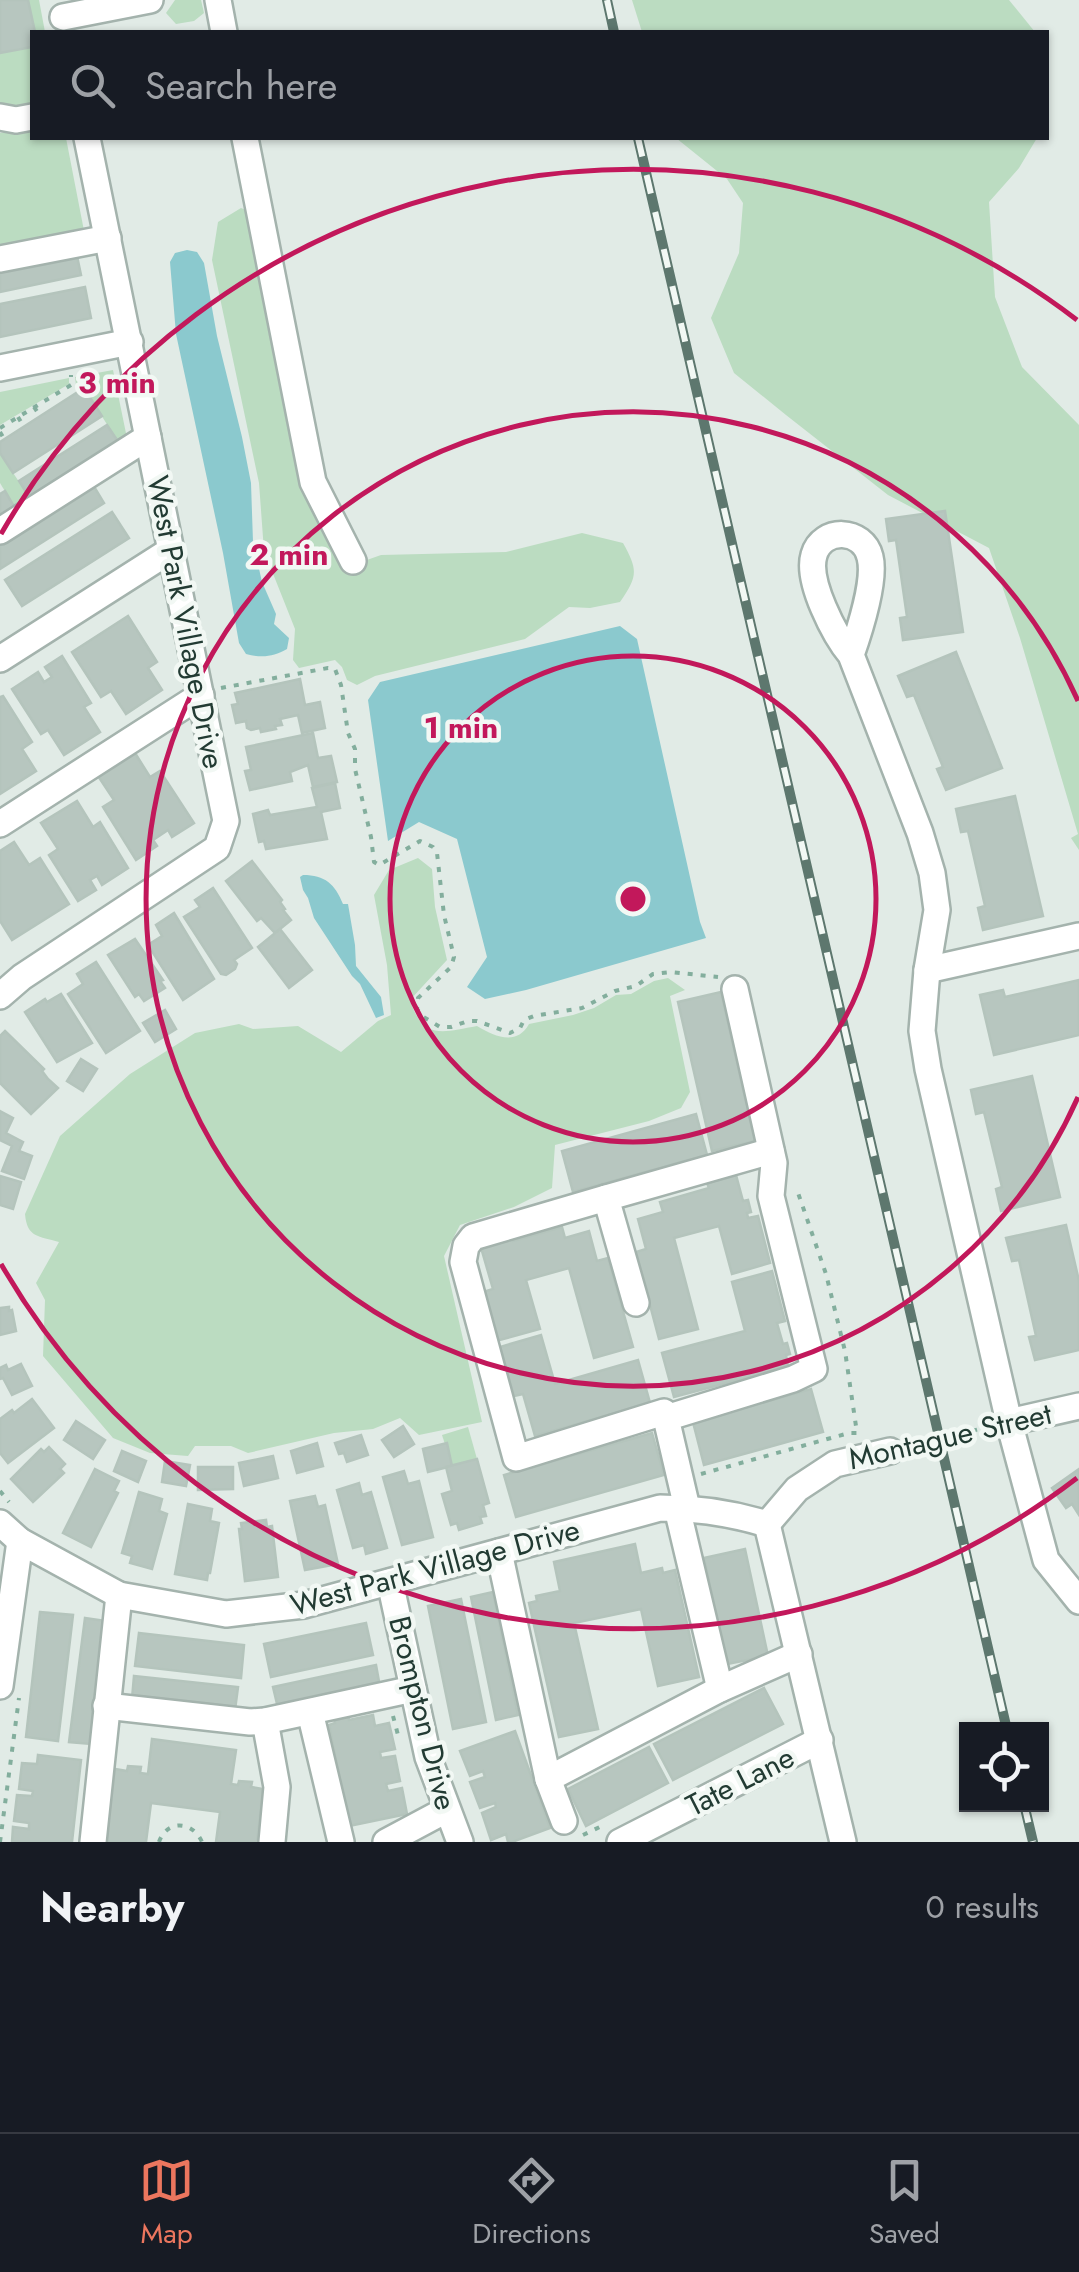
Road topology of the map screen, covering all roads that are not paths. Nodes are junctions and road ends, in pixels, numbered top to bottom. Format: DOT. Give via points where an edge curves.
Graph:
graph roads {
  1 [pos="150,0"];
  2 [pos="218,0"];
  3 [pos="62,16"];
  4 [pos="224,30"];
  5 [pos="30,116"];
  6 [pos="0,117"];
  7 [pos="87,140"];
  8 [pos="245,140"];
  9 [pos="108,238"];
  10 [pos="0,259"];
  11 [pos="130,342"];
  12 [pos="0,368"];
  13 [pos="148,438"];
  14 [pos="0,531"];
  15 [pos="172,550"];
  16 [pos="353,561"];
  17 [pos="851,655"];
  18 [pos="0,659"];
  19 [pos="201,695"];
  20 [pos="0,824"];
  21 [pos="1079,936"];
  22 [pos="927,970"];
  23 [pos="734,989"];
  24 [pos="0,996"];
  25 [pos="771,1151"];
  26 [pos="606,1198"];
  27 [pos="636,1303"];
  28 [pos="1079,1406"];
  29 [pos="666,1418"];
  30 [pos="1009,1422"];
  31 [pos="890,1451"];
  32 [pos="682,1508"];
  33 [pos="0,1523"];
  34 [pos="767,1524"];
  35 [pos="20,1542"];
  36 [pos="499,1552"];
  37 [pos="390,1582"];
  38 [pos="119,1595"];
  39 [pos="1079,1601"];
  40 [pos="6,1606"];
  41 [pos="800,1654"];
  42 [pos="10,1685"];
  43 [pos="720,1689"];
  44 [pos="401,1692"];
  45 [pos="106,1706"];
  46 [pos="310,1712"];
  47 [pos="265,1722"];
  48 [pos="820,1740"];
  49 [pos="548,1779"];
  50 [pos="446,1810"];
  51 [pos="569,1830"];
  52 [pos="613,1833"];
  53 [pos="93,1842"];
  54 [pos="272,1842"];
  55 [pos="341,1842"];
  56 [pos="386,1842"];
  57 [pos="460,1842"];
  58 [pos="844,1842"];
  1 -- 3 [label="street"];
  2 -- 4 [label="street"];
  5 -- 6 [label="street"];
  7 -- 9 [label="street, West Park Village Drive"];
  8 -- 16 [label="street" via="313,482"];
  9 -- 10 [label="street"];
  9 -- 11 [label="street, West Park Village Drive"];
  11 -- 12 [label="street"];
  11 -- 13 [label="street, West Park Village Drive"];
  13 -- 14 [label="street"];
  13 -- 15 [label="street, West Park Village Drive"];
  15 -- 18 [label="street"];
  15 -- 19 [label="street, West Park Village Drive"];
  17 -- 22 [label="street" via="932,873 936,910"];
  19 -- 20 [label="street"];
  19 -- 24 [label="street, West Park Village Drive" via="226,821 218,848"];
  21 -- 22 [label="street"];
  22 -- 30 [label="street" via="922,1031 928,1068"];
  23 -- 25 [label="street"];
  25 -- 26 [label="street"];
  25 -- 29 [label="street" via="771,1196 814,1369"];
  26 -- 27 [label="street"];
  26 -- 29 [label="street" via="473,1238 466,1246 463,1262 516,1458 664,1412"];
  28 -- 30 [label="street, Montague Street"];
  29 -- 32 [label="street"];
  30 -- 39 [label="street" via="1046,1560"];
  31 -- 34 [label="street, Montague Street" via="835,1464 797,1490"];
  32 -- 34 [label="street, West Park Village Drive"];
  32 -- 36 [label="street, West Park Village Drive" via="660,1508"];
  32 -- 43 [label="street"];
  33 -- 35 [label="street, West Park Village Drive"];
  34 -- 41 [label="street"];
  35 -- 38 [label="street, West Park Village Drive"];
  35 -- 40 [label="street"];
  36 -- 37 [label="street, West Park Village Drive"];
  36 -- 49 [label="street"];
  37 -- 38 [label="street, West Park Village Drive" via="304,1606 226,1614"];
  37 -- 44 [label="street, Brompton Drive"];
  38 -- 45 [label="street"];
  40 -- 42 [label="street"];
  41 -- 43 [label="street"];
  41 -- 48 [label="street"];
  43 -- 49 [label="street"];
  44 -- 46 [label="street"];
  44 -- 50 [label="street, Brompton Drive"];
  45 -- 47 [label="street"];
  45 -- 53 [label="street"];
  46 -- 47 [label="street"];
  46 -- 55 [label="street"];
  47 -- 54 [label="street" via="277,1787"];
  48 -- 52 [label="street, Tate Lane"];
  48 -- 58 [label="street, Tate Lane"];
  49 -- 51 [label="street"];
  50 -- 56 [label="street"];
  50 -- 57 [label="street, Brompton Drive"];
}
